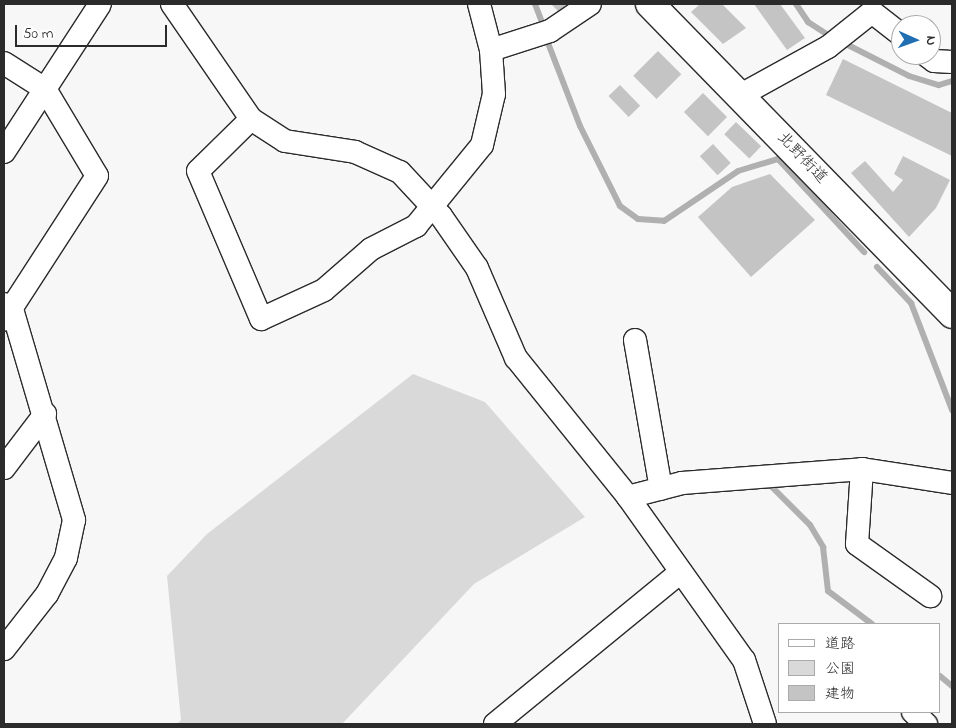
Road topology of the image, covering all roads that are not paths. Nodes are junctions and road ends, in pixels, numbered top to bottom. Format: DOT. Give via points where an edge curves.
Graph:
graph roads {
  1 [pos="100,4"];
  2 [pos="172,4"];
  3 [pos="479,4"];
  4 [pos="590,4"];
  5 [pos="650,4"];
  6 [pos="891,27"];
  7 [pos="491,50"];
  8 [pos="4,63"];
  9 [pos="45,89"];
  10 [pos="741,95"];
  11 [pos="252,119"];
  12 [pos="4,152"];
  13 [pos="432,208"];
  14 [pos="6,311"];
  15 [pos="952,314"];
  16 [pos="635,340"];
  17 [pos="45,414"];
  18 [pos="4,468"];
  19 [pos="862,469"];
  20 [pos="952,483"];
  21 [pos="661,489"];
  22 [pos="628,497"];
  23 [pos="681,572"];
  24 [pos="930,596"];
  25 [pos="4,649"];
  26 [pos="914,713"];
  27 [pos="495,724"];
  28 [pos="765,724"];
  29 [pos="926,724"];
  1 -- 9 [label="street"];
  2 -- 11 [label="street"];
  3 -- 7 [label="street"];
  4 -- 7 [label="street" via="550,31"];
  5 -- 10 [label="main road, 北野街道"];
  6 -- 10 [label="street" via="872,12 828,47"];
  7 -- 13 [label="street" via="494,94 482,145"];
  8 -- 9 [label="street"];
  9 -- 12 [label="street"];
  9 -- 14 [label="street" via="97,176"];
  10 -- 15 [label="main road, 北野街道"];
  11 -- 13 [label="street" via="285,141 355,152 400,172"];
  11 -- 13 [label="street" via="198,171 261,319 324,290 371,249 416,226"];
  13 -- 22 [label="street" via="477,268 516,358"];
  14 -- 17 [label="street"];
  16 -- 21 [label="street"];
  17 -- 18 [label="street"];
  17 -- 25 [label="street" via="74,520 66,558 47,594"];
  19 -- 20 [label="street"];
  19 -- 21 [label="street" via="740,477"];
  19 -- 24 [label="street" via="858,544"];
  21 -- 22 [label="street"];
  22 -- 23 [label="street"];
  23 -- 27 [label="street"];
  23 -- 28 [label="street" via="744,660"];
  26 -- 29 [label="street"];
}
